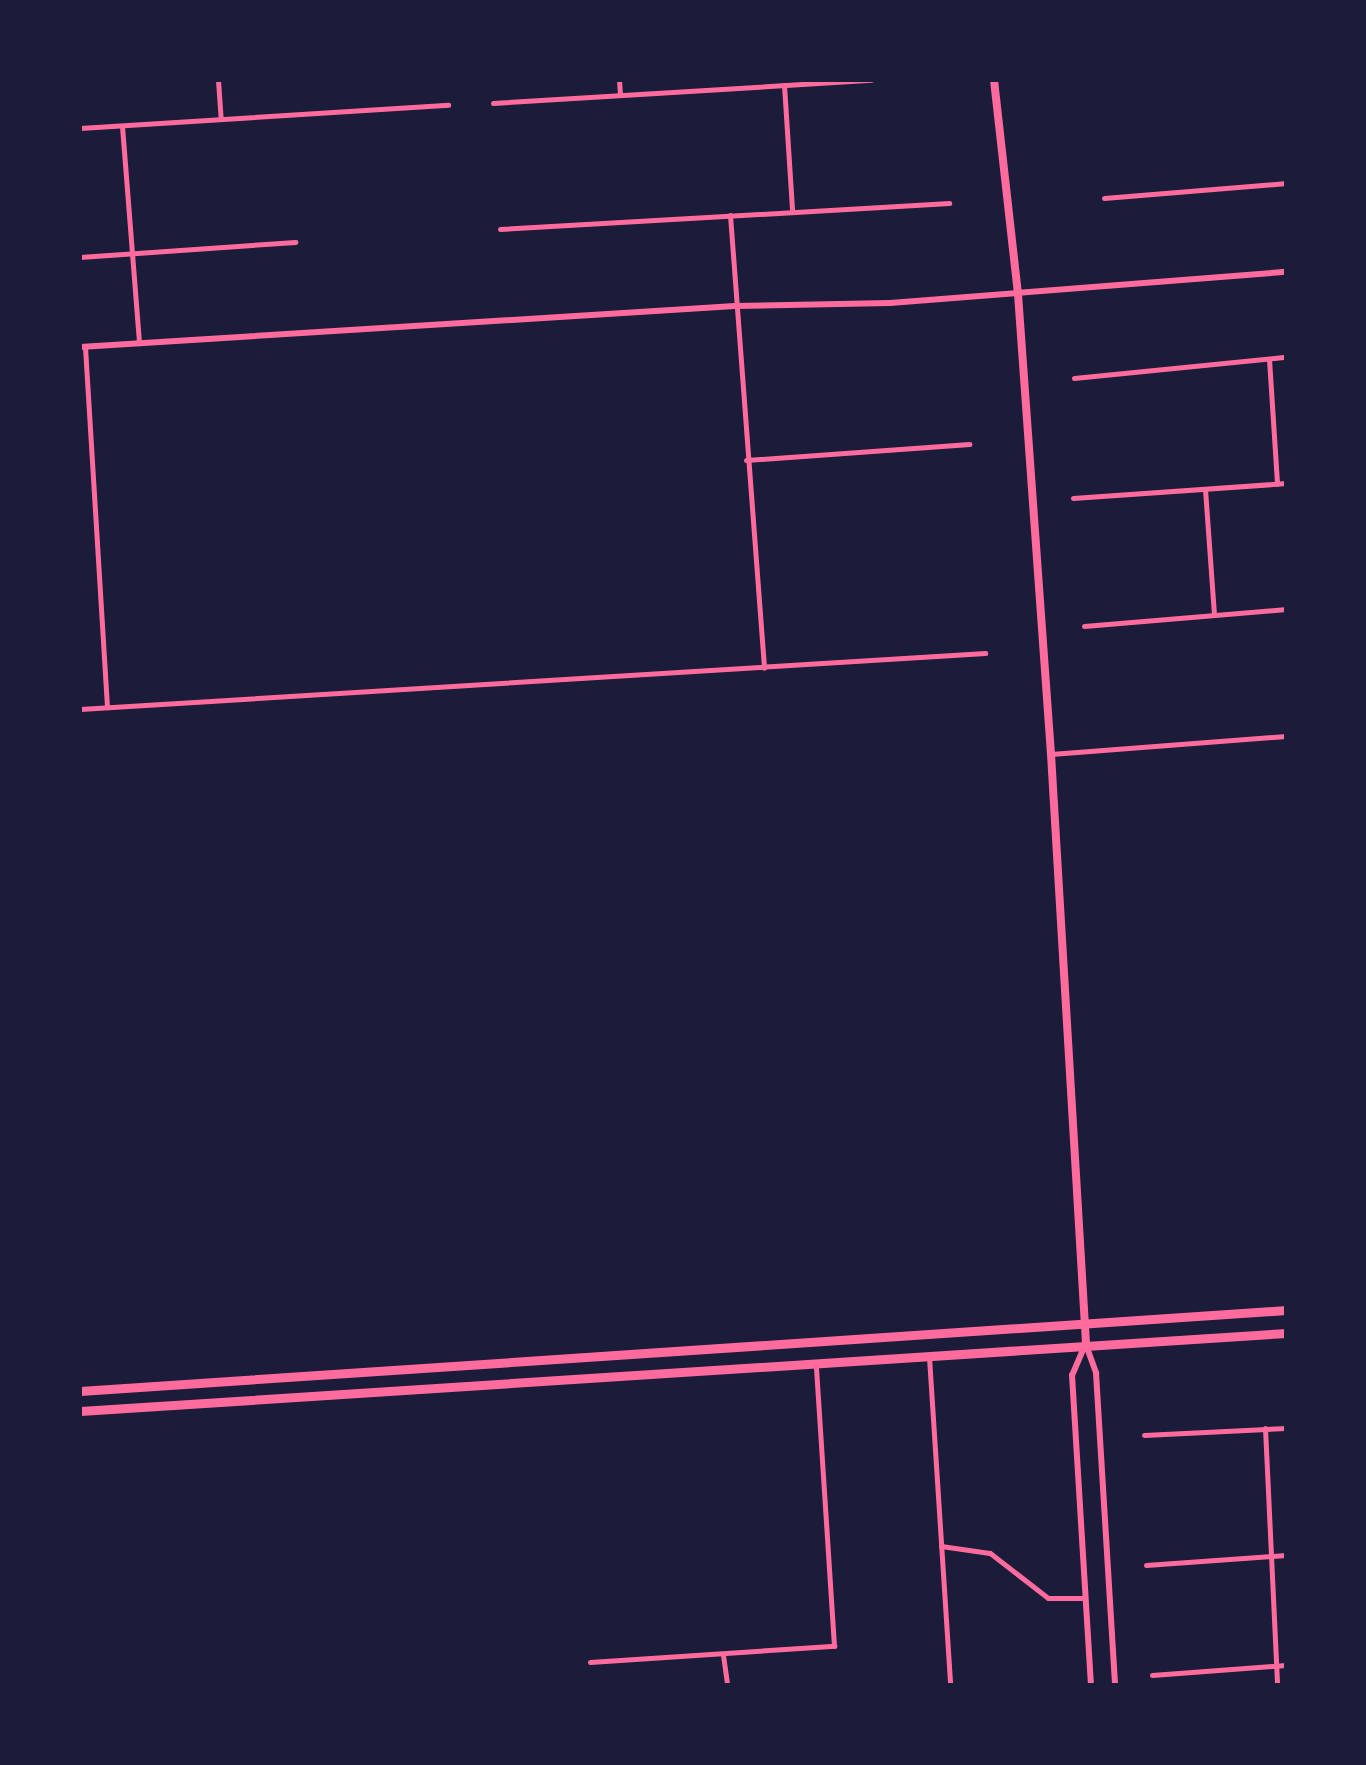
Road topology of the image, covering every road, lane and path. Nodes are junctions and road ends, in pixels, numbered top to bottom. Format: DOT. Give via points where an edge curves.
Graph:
graph roads {
  1 [pos="218,80"];
  2 [pos="619,80"];
  3 [pos="871,80"];
  4 [pos="994,80"];
  5 [pos="784,85"];
  6 [pos="620,95"];
  7 [pos="493,103"];
  8 [pos="448,105"];
  9 [pos="221,120"];
  10 [pos="122,126"];
  11 [pos="80,128"];
  12 [pos="1286,184"];
  13 [pos="1104,198"];
  14 [pos="949,203"];
  15 [pos="792,210"];
  16 [pos="730,215"];
  17 [pos="500,230"];
  18 [pos="295,242"];
  19 [pos="133,253"];
  20 [pos="80,258"];
  21 [pos="1286,272"];
  22 [pos="1018,294"];
  23 [pos="735,306"];
  24 [pos="139,342"];
  25 [pos="83,347"];
  26 [pos="1286,357"];
  27 [pos="1269,359"];
  28 [pos="1074,378"];
  29 [pos="969,444"];
  30 [pos="746,460"];
  31 [pos="1286,483"];
  32 [pos="1278,484"];
  33 [pos="1205,489"];
  34 [pos="1074,498"];
  35 [pos="1286,609"];
  36 [pos="1214,614"];
  37 [pos="1084,626"];
  38 [pos="985,653"];
  39 [pos="764,668"];
  40 [pos="107,707"];
  41 [pos="80,709"];
  42 [pos="1286,736"];
  43 [pos="1051,754"];
  44 [pos="1286,1310"];
  45 [pos="1084,1320"];
  46 [pos="1286,1333"];
  47 [pos="1086,1344"];
  48 [pos="929,1354"];
  49 [pos="816,1361"];
  50 [pos="80,1390"];
  51 [pos="80,1410"];
  52 [pos="1265,1428"];
  53 [pos="1286,1428"];
  54 [pos="1144,1435"];
  55 [pos="941,1546"];
  56 [pos="1286,1555"];
  57 [pos="1268,1556"];
  58 [pos="1146,1565"];
  59 [pos="1085,1598"];
  60 [pos="723,1655"];
  61 [pos="590,1662"];
  62 [pos="1276,1666"];
  63 [pos="1286,1666"];
  64 [pos="1152,1675"];
  65 [pos="727,1685"];
  66 [pos="950,1685"];
  67 [pos="1091,1685"];
  68 [pos="1115,1685"];
  69 [pos="1277,1685"];
  1 -- 9 [label="street"];
  2 -- 6 [label="street"];
  3 -- 5 [label="street"];
  4 -- 22 [label="main road"];
  5 -- 6 [label="street"];
  5 -- 15 [label="street"];
  6 -- 7 [label="street"];
  8 -- 9 [label="street"];
  9 -- 10 [label="street"];
  10 -- 11 [label="street"];
  10 -- 19 [label="street"];
  12 -- 13 [label="street"];
  14 -- 15 [label="street"];
  15 -- 16 [label="street"];
  16 -- 17 [label="street"];
  16 -- 23 [label="street"];
  18 -- 19 [label="street"];
  19 -- 20 [label="street"];
  19 -- 24 [label="street"];
  21 -- 22 [label="street"];
  22 -- 23 [label="street"];
  22 -- 43 [label="main road"];
  23 -- 24 [label="street"];
  23 -- 30 [label="street"];
  24 -- 25 [label="street"];
  25 -- 40 [label="street"];
  26 -- 27 [label="street"];
  27 -- 28 [label="street"];
  27 -- 32 [label="street"];
  29 -- 30 [label="street"];
  30 -- 39 [label="street"];
  31 -- 32 [label="street"];
  32 -- 33 [label="street"];
  33 -- 34 [label="street"];
  33 -- 36 [label="street"];
  35 -- 36 [label="street"];
  36 -- 37 [label="street"];
  38 -- 39 [label="street"];
  39 -- 40 [label="street"];
  40 -- 41 [label="street"];
  42 -- 43 [label="street"];
  43 -- 45 [label="main road"];
  44 -- 45 [label="main road"];
  45 -- 47 [label="main road"];
  45 -- 50 [label="main road"];
  46 -- 47 [label="main road"];
  47 -- 48 [label="main road"];
  47 -- 59 [label="street" via="1072,1375"];
  47 -- 68 [label="street" via="1096,1373"];
  48 -- 49 [label="main road"];
  48 -- 55 [label="street"];
  49 -- 51 [label="main road"];
  49 -- 60 [label="street" via="834,1646"];
  52 -- 53 [label="street"];
  52 -- 54 [label="street"];
  52 -- 57 [label="street"];
  55 -- 59 [label="street" via="990,1552 1048,1598"];
  55 -- 66 [label="street"];
  56 -- 57 [label="street"];
  57 -- 58 [label="street"];
  57 -- 62 [label="street"];
  59 -- 67 [label="street"];
  60 -- 61 [label="street"];
  60 -- 65 [label="street"];
  62 -- 63 [label="street"];
  62 -- 64 [label="street"];
  62 -- 69 [label="street"];
}
